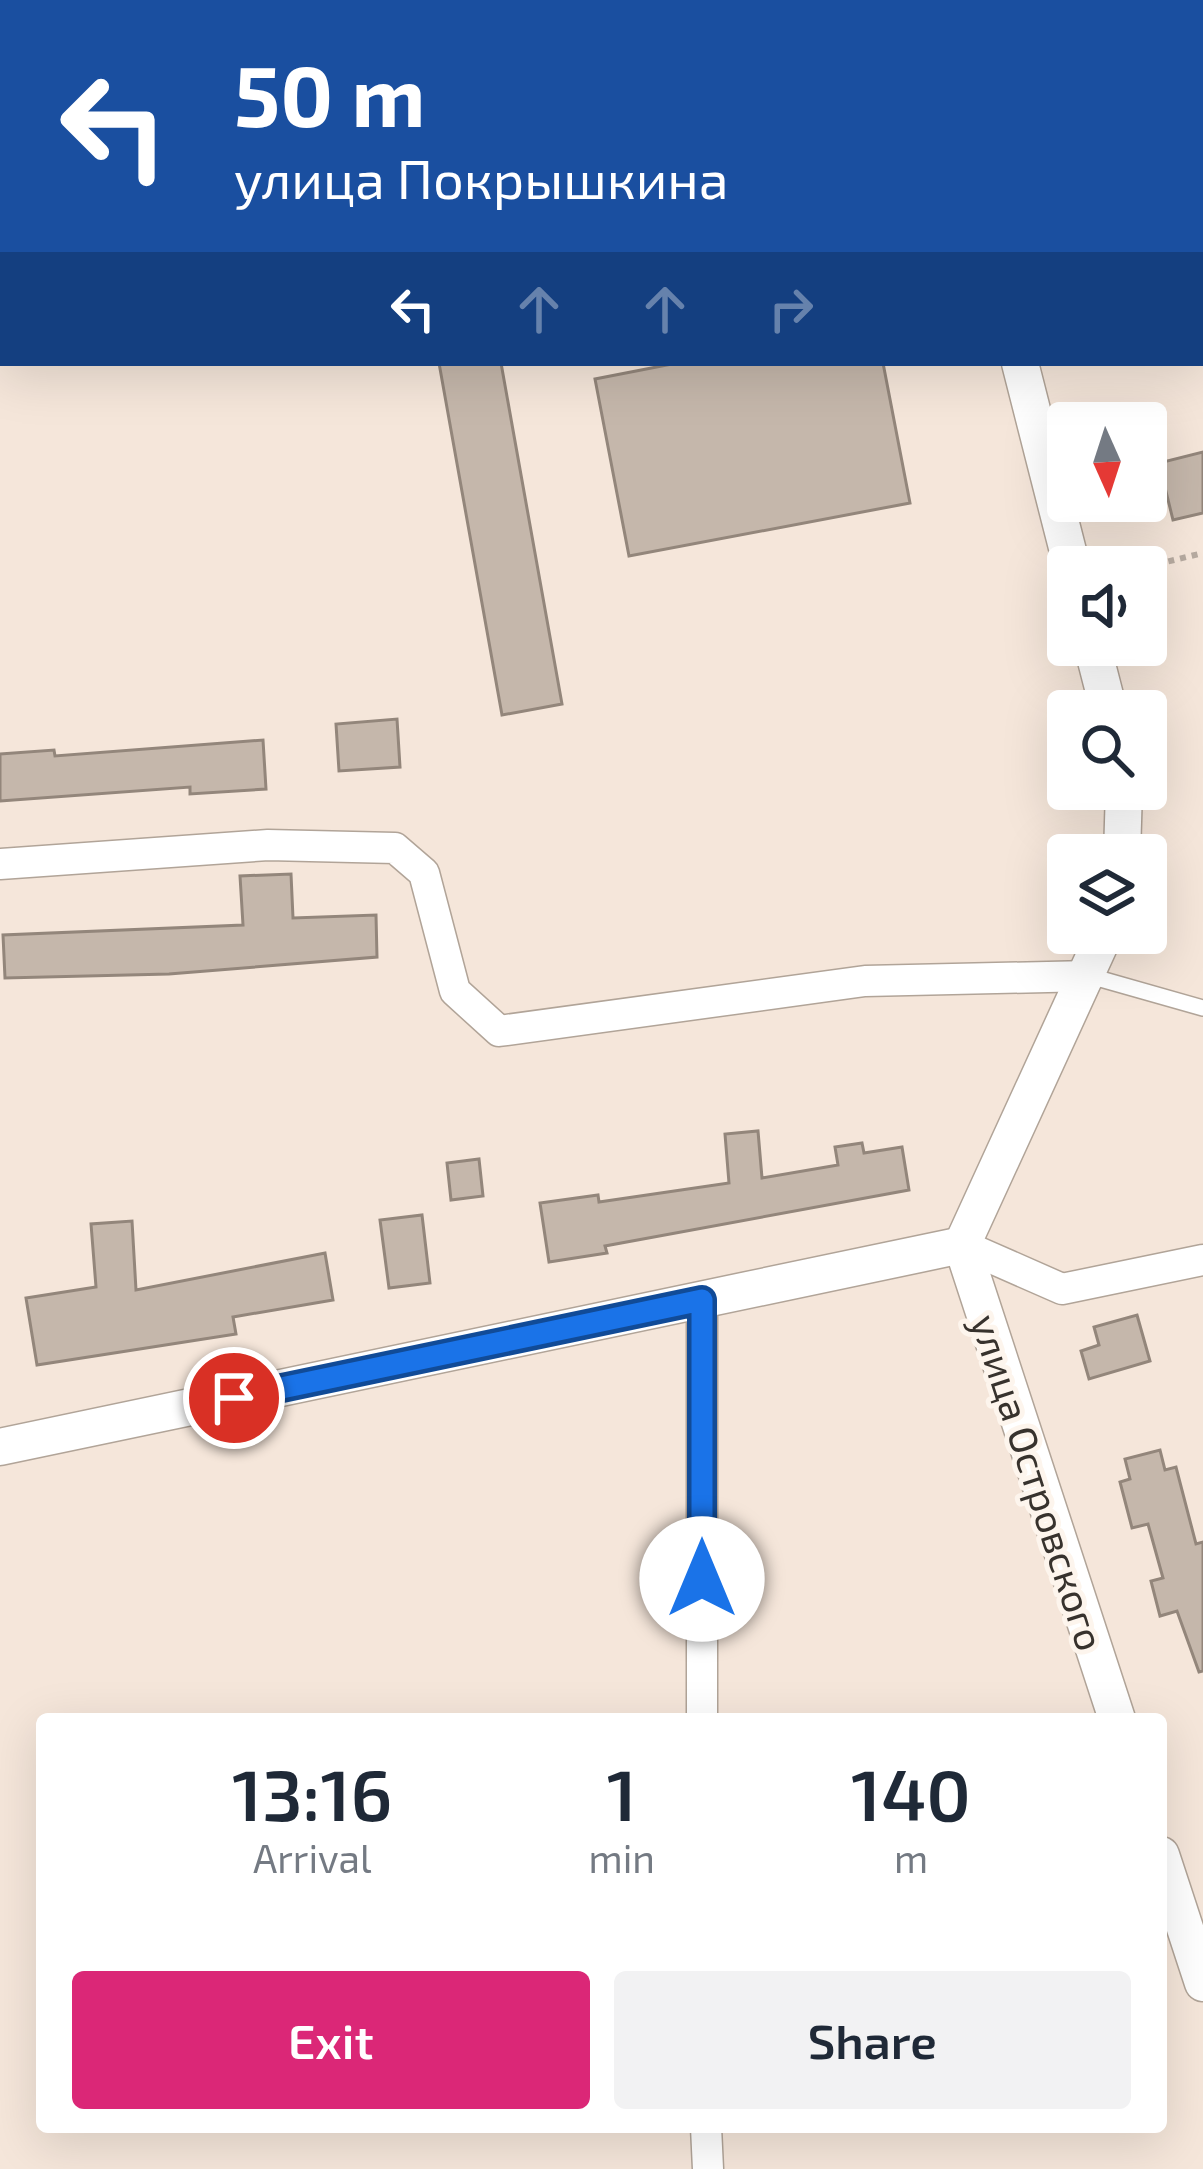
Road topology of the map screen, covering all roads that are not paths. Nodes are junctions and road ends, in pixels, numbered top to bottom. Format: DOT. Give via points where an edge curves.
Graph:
graph roads {
  1 [pos="1021,366"];
  2 [pos="1067,546"];
  3 [pos="0,864"];
  4 [pos="1098,954"];
  5 [pos="1090,976"];
  6 [pos="1203,1008"];
  7 [pos="962,1245"];
  8 [pos="1203,1260"];
  9 [pos="702,1300"];
  10 [pos="0,1447"];
  11 [pos="702,1713"];
  12 [pos="1115,1713"];
  13 [pos="1167,1873"];
  14 [pos="1203,1984"];
  15 [pos="706,2133"];
  16 [pos="708,2169"];
  1 -- 2 [label="street"];
  3 -- 5 [label="street" via="268,845 395,848 424,873 455,991 500,1031 865,981"];
  4 -- 5 [label="street"];
  5 -- 6 [label="lane"];
  5 -- 7 [label="street"];
  7 -- 8 [label="street" via="1062,1289"];
  7 -- 9 [label="street"];
  7 -- 12 [label="street, улица Островского"];
  9 -- 10 [label="street"];
  9 -- 11 [label="street"];
  13 -- 14 [label="street"];
  15 -- 16 [label="street"];
}
